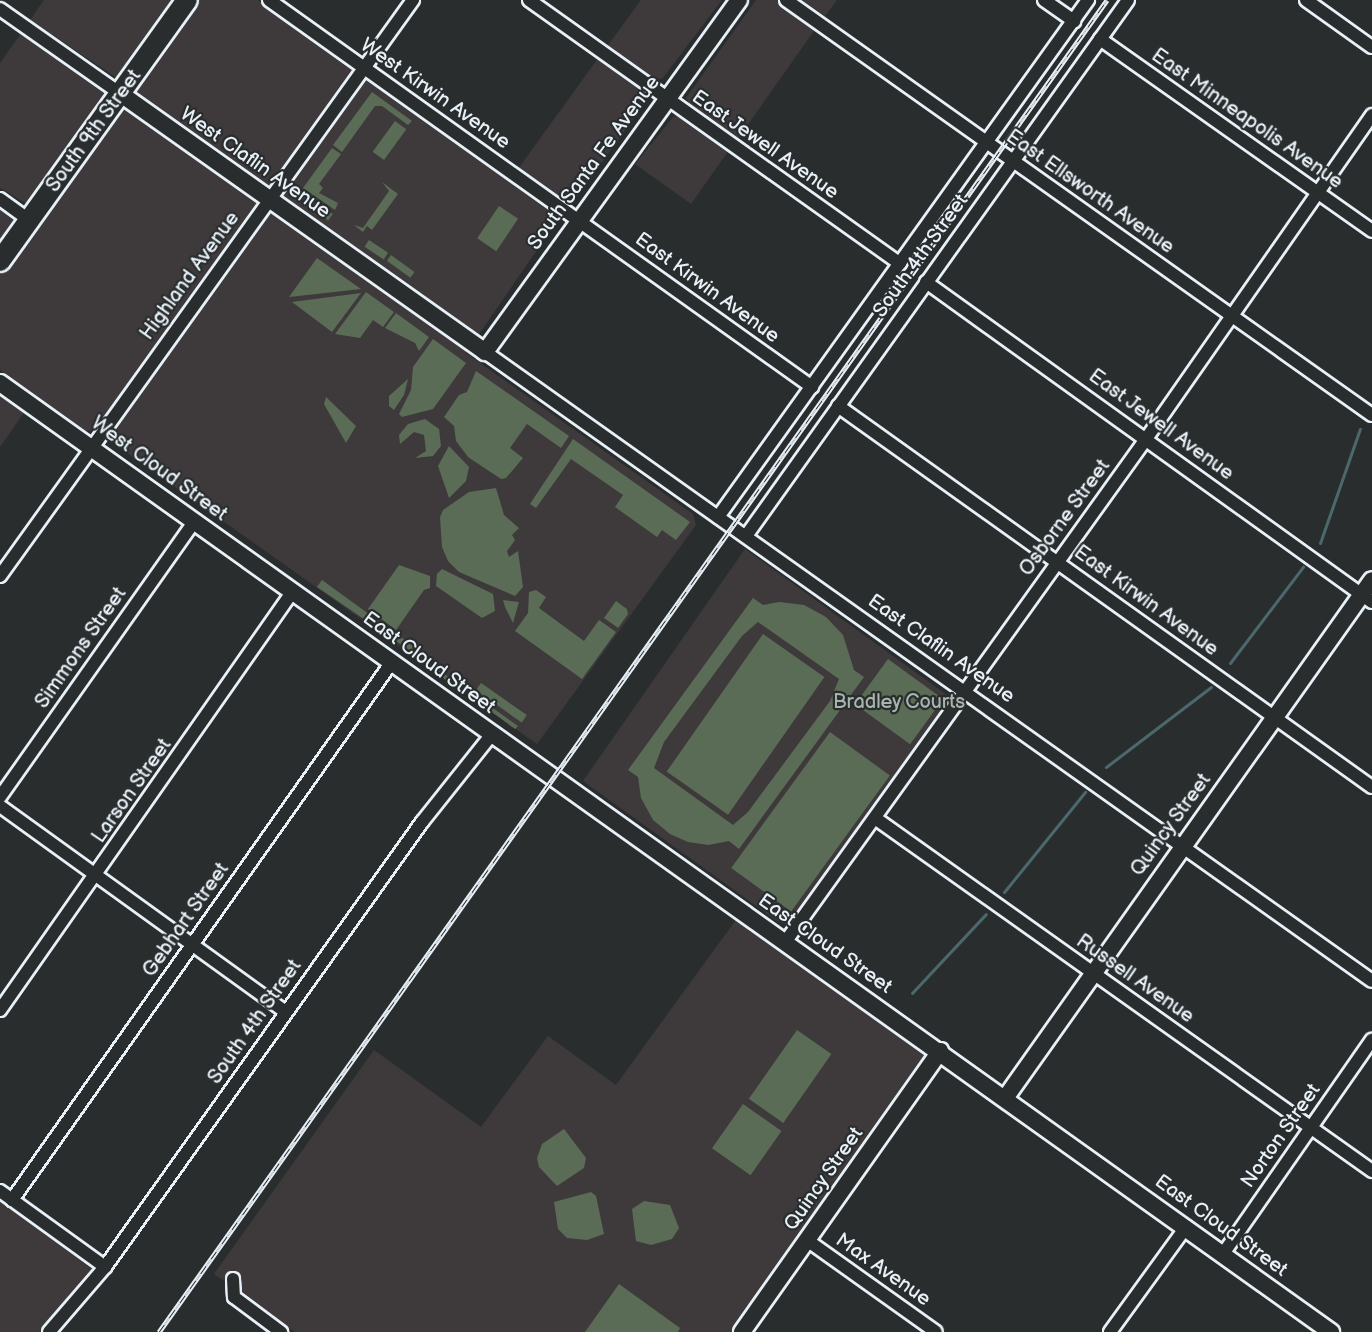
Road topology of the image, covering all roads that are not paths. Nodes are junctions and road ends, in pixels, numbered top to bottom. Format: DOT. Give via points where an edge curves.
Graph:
graph roads {
  1 [pos="187,0"];
  2 [pos="269,0"];
  3 [pos="413,0"];
  4 [pos="529,0"];
  5 [pos="739,0"];
  6 [pos="786,0"];
  7 [pos="1044,0"];
  8 [pos="1088,0"];
  9 [pos="1128,0"];
  10 [pos="1306,0"];
  11 [pos="0,9"];
  12 [pos="1074,21"];
  13 [pos="1100,39"];
  14 [pos="1372,47"];
  15 [pos="364,68"];
  16 [pos="121,94"];
  17 [pos="666,99"];
  18 [pos="1372,115"];
  19 [pos="986,142"];
  20 [pos="1013,161"];
  21 [pos="1316,192"];
  22 [pos="0,199"];
  23 [pos="269,200"];
  24 [pos="29,220"];
  25 [pos="578,220"];
  26 [pos="1372,231"];
  27 [pos="0,261"];
  28 [pos="900,264"];
  29 [pos="926,282"];
  30 [pos="1233,317"];
  31 [pos="485,352"];
  32 [pos="0,383"];
  33 [pos="812,387"];
  34 [pos="838,406"];
  35 [pos="1372,415"];
  36 [pos="1146,439"];
  37 [pos="90,446"];
  38 [pos="718,517"];
  39 [pos="195,520"];
  40 [pos="746,536"];
  41 [pos="1056,561"];
  42 [pos="0,576"];
  43 [pos="1372,580"];
  44 [pos="293,591"];
  45 [pos="1367,598"];
  46 [pos="392,662"];
  47 [pos="965,690"];
  48 [pos="1274,717"];
  49 [pos="492,734"];
  50 [pos="1372,787"];
  51 [pos="0,797"];
  52 [pos="0,806"];
  53 [pos="875,818"];
  54 [pos="1183,845"];
  55 [pos="97,875"];
  56 [pos="786,941"];
  57 [pos="192,945"];
  58 [pos="1092,972"];
  59 [pos="1372,981"];
  60 [pos="0,1011"];
  61 [pos="286,1012"];
  62 [pos="1372,1040"];
  63 [pos="940,1050"];
  64 [pos="1006,1097"];
  65 [pos="1311,1128"];
  66 [pos="1372,1171"];
  67 [pos="0,1191"];
  68 [pos="12,1200"];
  69 [pos="1185,1227"];
  70 [pos="807,1240"];
  71 [pos="1223,1254"];
  72 [pos="105,1267"];
  73 [pos="233,1279"];
  74 [pos="49,1332"];
  75 [pos="279,1332"];
  76 [pos="742,1332"];
  77 [pos="936,1332"];
  78 [pos="1110,1332"];
  79 [pos="1331,1332"];
  1 -- 16 [label="main road, South 9th Street"];
  2 -- 15 [label="street, West Kirwin Avenue"];
  3 -- 15 [label="street, Highland Avenue"];
  4 -- 17 [label="street, East Jewell Avenue"];
  5 -- 17 [label="main road, South Santa Fe Avenue"];
  6 -- 19 [label="street, East Ellsworth Avenue"];
  7 -- 12 [label="street"];
  8 -- 12 [label="street, South 4th Street"];
  9 -- 13 [label="street, South 4th Street"];
  10 -- 14 [label="street"];
  11 -- 16 [label="street, West Claflin Avenue"];
  12 -- 19 [label="street, South 4th Street"];
  13 -- 20 [label="street, South 4th Street"];
  13 -- 21 [label="street, East Minneapolis Avenue"];
  15 -- 23 [label="street, Highland Avenue"];
  15 -- 25 [label="street, West Kirwin Avenue"];
  16 -- 23 [label="main road, West Claflin Avenue"];
  16 -- 24 [label="main road, South 9th Street"];
  17 -- 25 [label="main road, South Santa Fe Avenue"];
  17 -- 28 [label="street, East Jewell Avenue"];
  18 -- 21 [label="street, Osborne Street"];
  19 -- 20 [label="street, East Ellsworth Avenue"];
  19 -- 28 [label="street, South 4th Street"];
  20 -- 29 [label="street, South 4th Street"];
  20 -- 30 [label="street, East Ellsworth Avenue"];
  21 -- 26 [label="street, East Minneapolis Avenue"];
  21 -- 30 [label="street, Osborne Street"];
  22 -- 24 [label="street"];
  23 -- 31 [label="main road, West Claflin Avenue"];
  23 -- 37 [label="street, Highland Avenue"];
  24 -- 27 [label="main road, South 9th Street"];
  25 -- 31 [label="main road, South Santa Fe Avenue"];
  25 -- 33 [label="street, East Kirwin Avenue"];
  28 -- 33 [label="street, South 4th Street"];
  29 -- 34 [label="street, South 4th Street"];
  29 -- 36 [label="street, East Jewell Avenue"];
  30 -- 35 [label="street, East Ellsworth Avenue"];
  30 -- 36 [label="street, Osborne Street"];
  31 -- 38 [label="street, East Claflin Avenue"];
  32 -- 37 [label="main road, West Cloud Street"];
  33 -- 38 [label="street, South 4th Street"];
  34 -- 40 [label="street, South 4th Street"];
  34 -- 41 [label="street, East Kirwin Avenue"];
  36 -- 41 [label="street, Osborne Street"];
  36 -- 45 [label="street, East Jewell Avenue"];
  37 -- 39 [label="main road, West Cloud Street"];
  37 -- 42 [label="street, Highland Avenue"];
  38 -- 40 [label="street, East Claflin Avenue"];
  39 -- 44 [label="main road, West Cloud Street"];
  39 -- 51 [label="street, Simmons Street"];
  40 -- 47 [label="street, East Claflin Avenue"];
  41 -- 47 [label="street, Osborne Street"];
  41 -- 48 [label="street, East Kirwin Avenue"];
  43 -- 45 [label="main road, Quincy Street"];
  44 -- 46 [label="main road, East Cloud Street"];
  44 -- 55 [label="street, Larson Street"];
  45 -- 48 [label="main road, Quincy Street"];
  46 -- 49 [label="main road, East Cloud Street"];
  46 -- 57 [label="street, Gebhart Street"];
  47 -- 53 [label="street, Osborne Street"];
  47 -- 54 [label="street, East Claflin Avenue"];
  48 -- 50 [label="street, East Kirwin Avenue"];
  48 -- 54 [label="main road, Quincy Street"];
  49 -- 56 [label="main road, East Cloud Street"];
  49 -- 61 [label="street, South 4th Street" via="422,822"];
  52 -- 55 [label="street"];
  53 -- 56 [label="street, Osborne Street"];
  53 -- 58 [label="street, Russell Avenue"];
  54 -- 58 [label="main road, Quincy Street"];
  54 -- 59 [label="street, East Claflin Avenue"];
  55 -- 57 [label="street"];
  55 -- 60 [label="street, Larson Street"];
  56 -- 63 [label="main road, East Cloud Street"];
  57 -- 61 [label="street"];
  57 -- 68 [label="street, Gebhart Street"];
  58 -- 64 [label="main road, Quincy Street"];
  58 -- 65 [label="street, Russell Avenue"];
  61 -- 72 [label="street, South 4th Street"];
  62 -- 65 [label="street, Norton Street"];
  63 -- 64 [label="main road, East Cloud Street"];
  63 -- 70 [label="main road, Quincy Street"];
  64 -- 69 [label="main road, East Cloud Street"];
  65 -- 66 [label="street, Russell Avenue"];
  65 -- 71 [label="street, Norton Street"];
  67 -- 68 [label="street"];
  68 -- 72 [label="street"];
  69 -- 71 [label="main road, East Cloud Street"];
  69 -- 78 [label="street"];
  70 -- 76 [label="main road, Quincy Street"];
  70 -- 77 [label="street, Max Avenue"];
  71 -- 79 [label="main road, East Cloud Street"];
  72 -- 74 [label="street, South 4th Street"];
  73 -- 75 [label="street" via="234,1297"];
}
